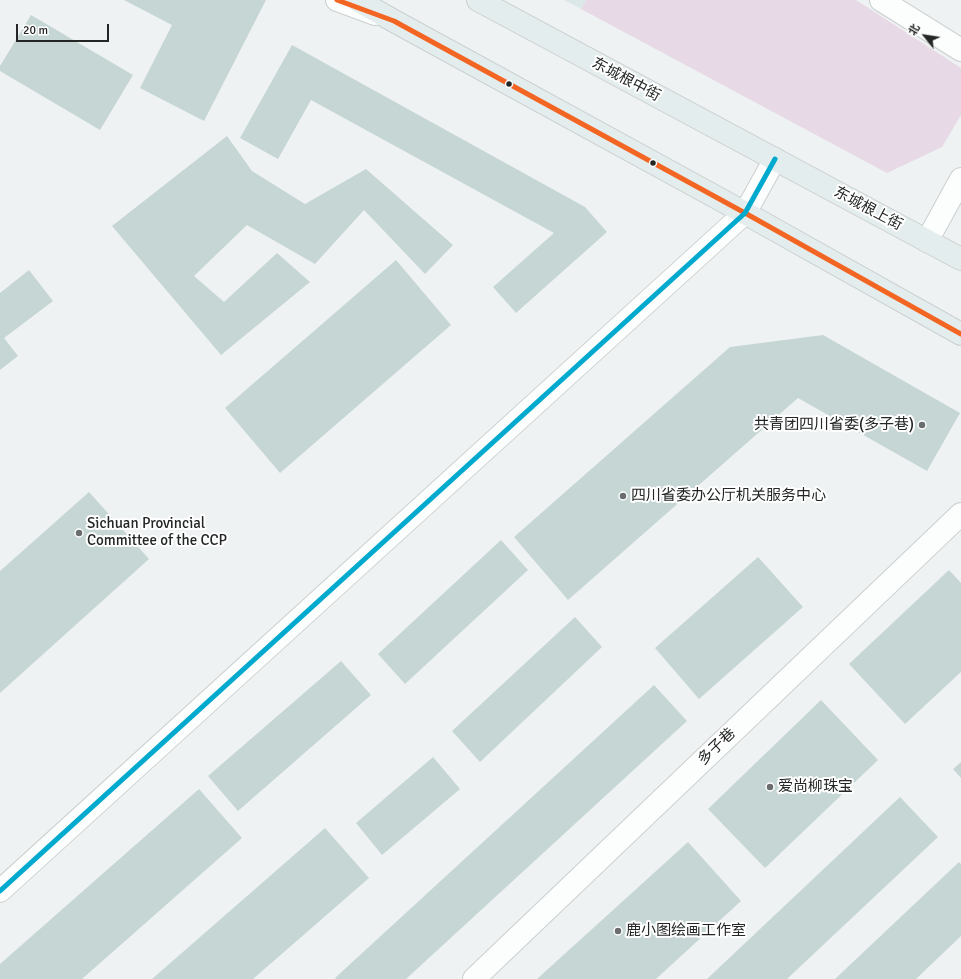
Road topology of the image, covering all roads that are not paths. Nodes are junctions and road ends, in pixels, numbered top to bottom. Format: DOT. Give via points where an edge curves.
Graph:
graph roads {
  1 [pos="337,0"];
  2 [pos="358,0"];
  3 [pos="478,0"];
  4 [pos="881,0"];
  5 [pos="394,22"];
  6 [pos="961,50"];
  7 [pos="775,159"];
  8 [pos="961,179"];
  9 [pos="745,213"];
  10 [pos="927,240"];
  11 [pos="961,259"];
  12 [pos="961,334"];
  13 [pos="961,514"];
  14 [pos="0,891"];
  15 [pos="474,979"];
  1 -- 5 [label="street"];
  2 -- 5 [label="main road"];
  3 -- 7 [label="main road, 东城根中街"];
  4 -- 6 [label="street"];
  5 -- 9 [label="main road"];
  7 -- 9 [label="street"];
  7 -- 10 [label="main road, 东城根上街"];
  8 -- 10 [label="street"];
  9 -- 12 [label="main road"];
  9 -- 14 [label="street"];
  10 -- 11 [label="main road, 东城根上街"];
  13 -- 15 [label="street, 多子巷"];
}
